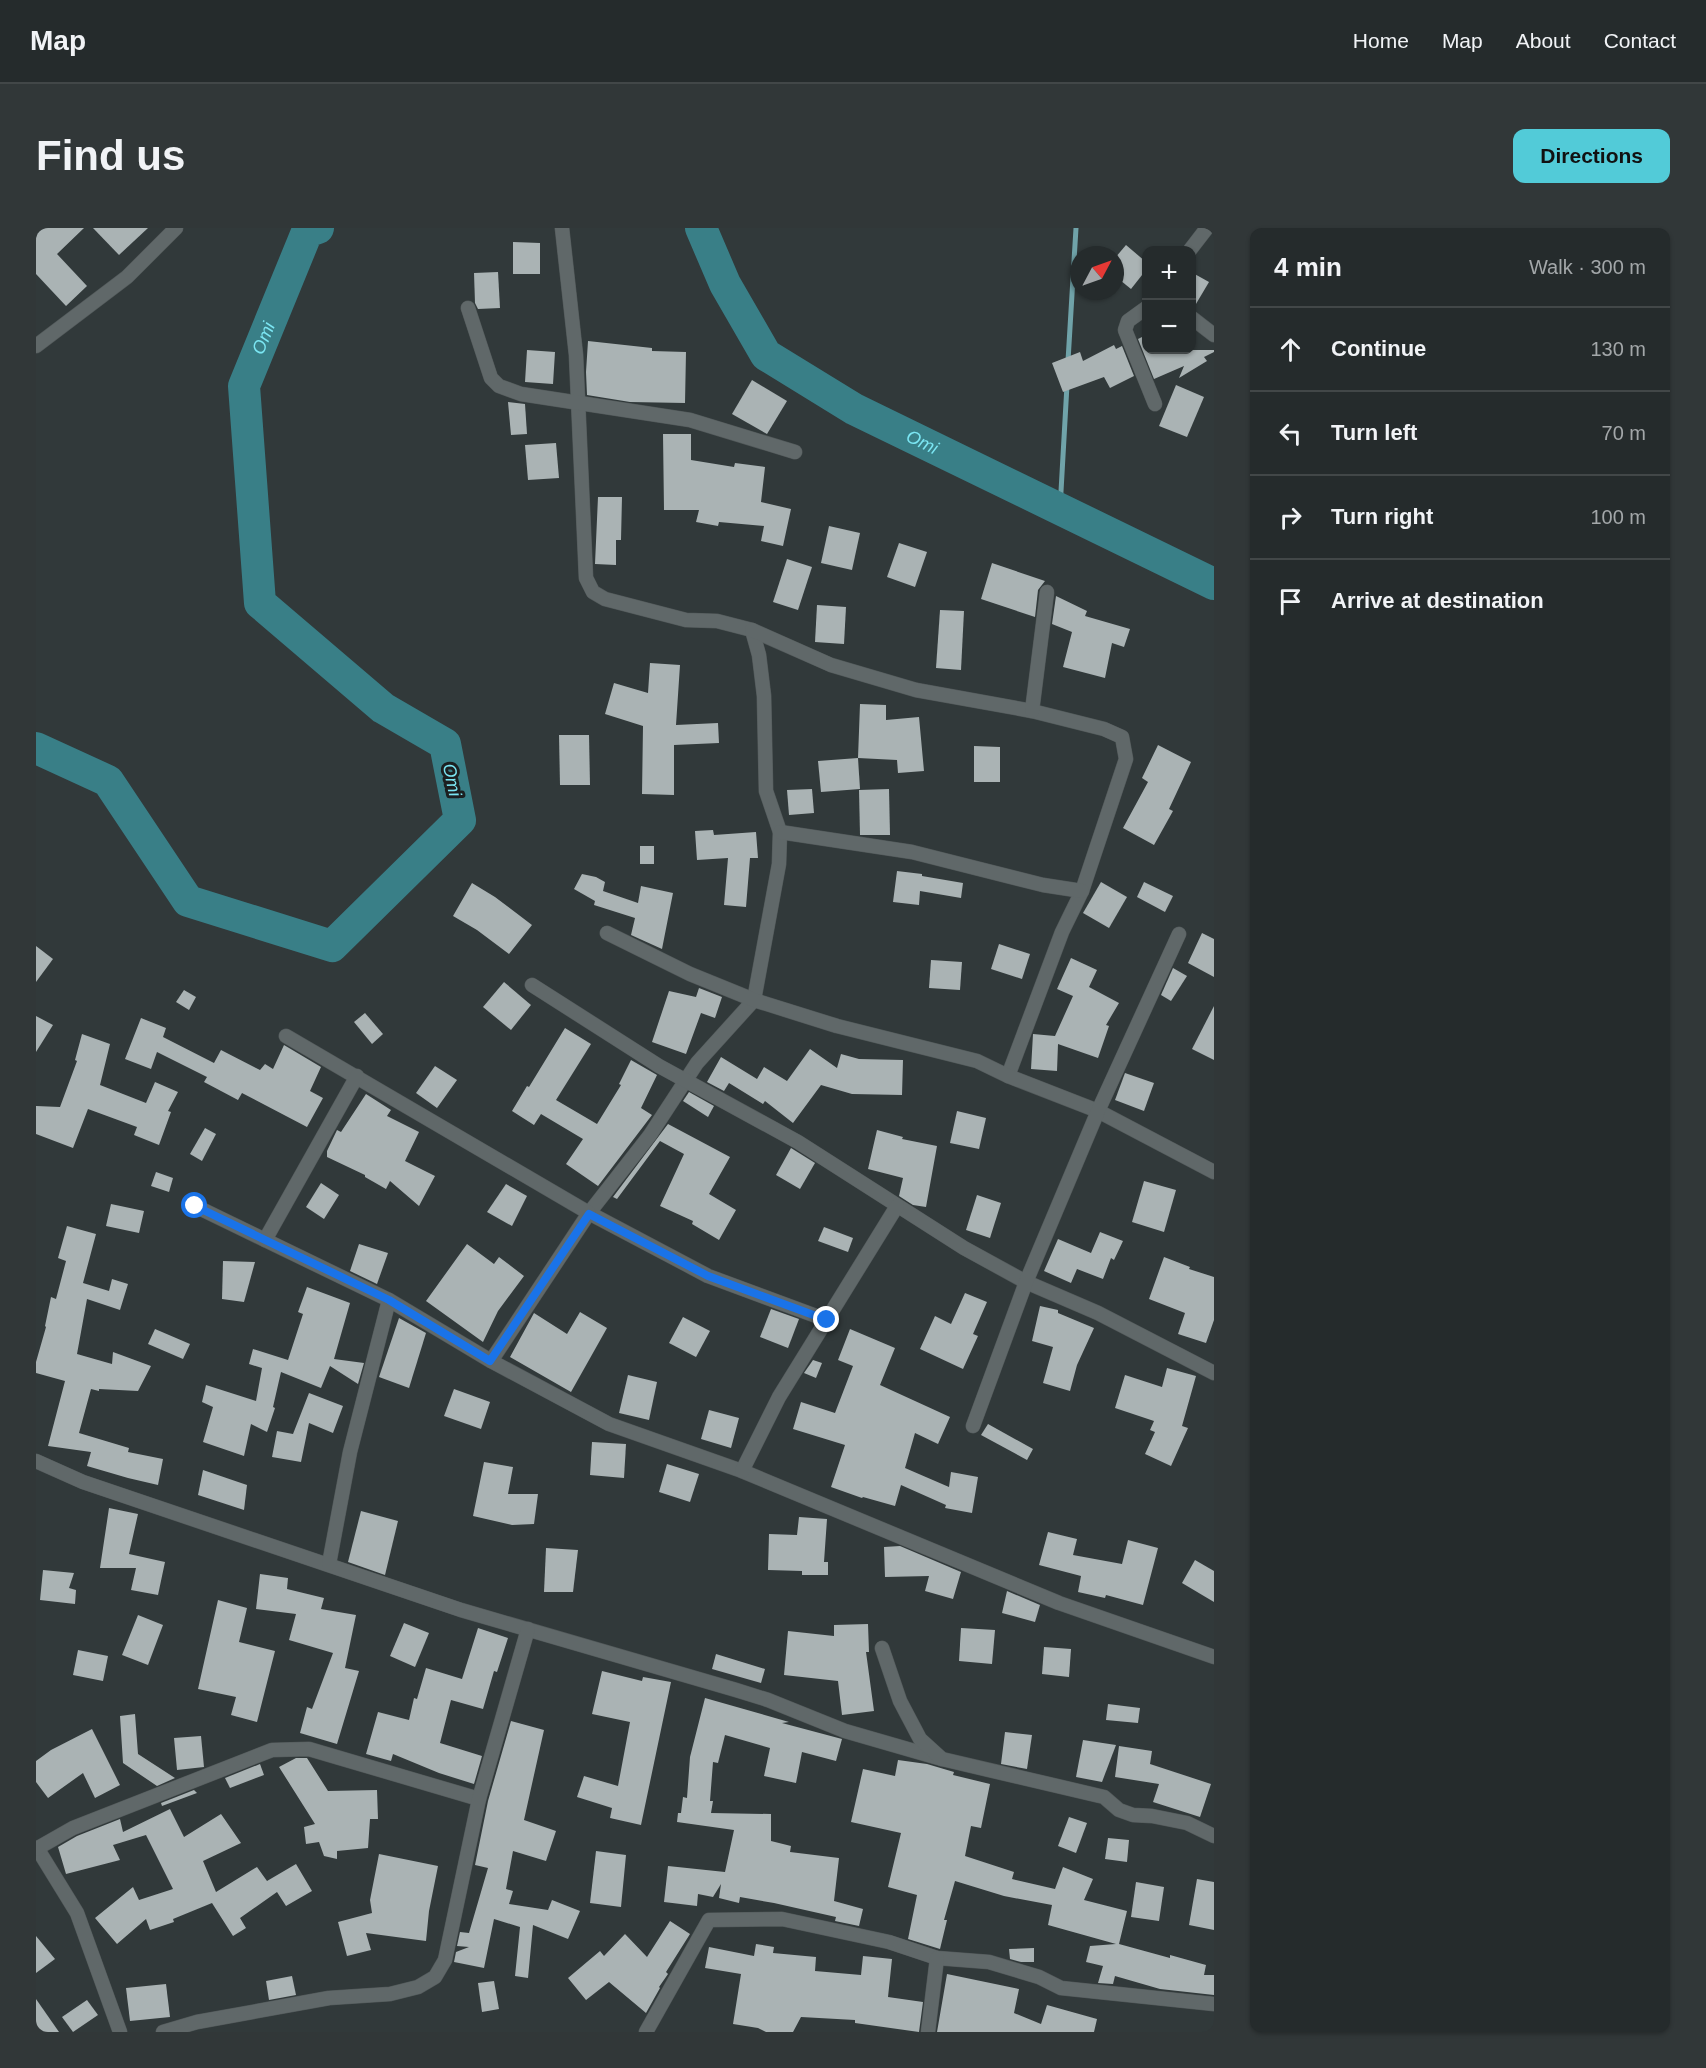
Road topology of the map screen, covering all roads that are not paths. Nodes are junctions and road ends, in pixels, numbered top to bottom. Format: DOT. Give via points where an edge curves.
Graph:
graph roads {
  1 [pos="176,228"];
  2 [pos="562,228"];
  3 [pos="1207,228"];
  4 [pos="1193,246"];
  5 [pos="468,308"];
  6 [pos="1142,311"];
  7 [pos="1196,322"];
  8 [pos="1214,335"];
  9 [pos="36,346"];
  10 [pos="579,404"];
  11 [pos="1155,404"];
  12 [pos="795,452"];
  13 [pos="1047,592"];
  14 [pos="752,630"];
  15 [pos="1032,711"];
  16 [pos="780,832"];
  17 [pos="1082,891"];
  18 [pos="607,933"];
  19 [pos="1179,934"];
  20 [pos="532,985"];
  21 [pos="754,1000"];
  22 [pos="286,1036"];
  23 [pos="357,1076"];
  24 [pos="1008,1076"];
  25 [pos="686,1081"];
  26 [pos="1098,1111"];
  27 [pos="1214,1172"];
  28 [pos="195,1206"];
  29 [pos="897,1206"];
  30 [pos="589,1214"];
  31 [pos="265,1240"];
  32 [pos="1026,1282"];
  33 [pos="389,1300"];
  34 [pos="827,1320"];
  35 [pos="490,1361"];
  36 [pos="1214,1373"];
  37 [pos="973,1426"];
  38 [pos="36,1461"];
  39 [pos="742,1471"];
  40 [pos="329,1564"];
  41 [pos="528,1629"];
  42 [pos="882,1648"];
  43 [pos="1214,1657"];
  44 [pos="942,1759"];
  45 [pos="479,1799"];
  46 [pos="1214,1836"];
  47 [pos="36,1848"];
  48 [pos="937,1958"];
  49 [pos="1214,2004"];
  50 [pos="649,2031"];
  51 [pos="120,2032"];
  52 [pos="163,2032"];
  53 [pos="928,2032"];
  1 -- 9 [label="street" via="127,277"];
  2 -- 10 [label="street"];
  3 -- 4 [label="street"];
  5 -- 10 [label="street" via="491,378 499,386"];
  6 -- 11 [label="street" via="1128,321 1125,330"];
  7 -- 8 [label="street"];
  10 -- 12 [label="street" via="690,420"];
  10 -- 14 [label="street" via="585,578 593,592 686,620 717,621"];
  13 -- 15 [label="street"];
  14 -- 15 [label="street" via="831,665 916,690"];
  14 -- 16 [label="street" via="764,696 766,791"];
  15 -- 17 [label="street" via="1122,737 1126,759"];
  16 -- 17 [label="street" via="912,852"];
  16 -- 21 [label="street" via="779,864"];
  17 -- 24 [label="street" via="1062,932"];
  18 -- 21 [label="street"];
  19 -- 26 [label="street"];
  20 -- 25 [label="street"];
  21 -- 24 [label="street" via="837,1026 977,1061"];
  21 -- 25 [label="street" via="697,1063"];
  22 -- 23 [label="street"];
  23 -- 30 [label="street"];
  23 -- 31 [label="street"];
  24 -- 26 [label="street"];
  25 -- 29 [label="street" via="798,1142"];
  25 -- 30 [label="street"];
  26 -- 27 [label="street"];
  26 -- 32 [label="street"];
  28 -- 31 [label="street"];
  29 -- 32 [label="street"];
  29 -- 34 [label="street"];
  30 -- 34 [label="street" via="708,1276"];
  30 -- 35 [label="street"];
  31 -- 33 [label="street"];
  32 -- 36 [label="street" via="1098,1313"];
  32 -- 37 [label="street"];
  33 -- 35 [label="street"];
  33 -- 40 [label="street" via="350,1452"];
  34 -- 39 [label="street" via="779,1397"];
  35 -- 39 [label="street" via="609,1424"];
  38 -- 40 [label="street" via="82,1482"];
  39 -- 43 [label="street" via="1059,1603"];
  40 -- 41 [label="street"];
  41 -- 44 [label="street" via="747,1693 845,1731"];
  41 -- 45 [label="street"];
  42 -- 44 [label="street" via="900,1701 920,1740"];
  44 -- 46 [label="street" via="1104,1797 1119,1810 1133,1815 1187,1823"];
  45 -- 47 [label="street" via="309,1749 272,1750 73,1828"];
  45 -- 52 [label="street" via="445,1960 435,1977 418,1987 390,1994 328,1998"];
  47 -- 51 [label="street" via="77,1913"];
  48 -- 49 [label="street" via="989,1962 1062,1988"];
  48 -- 50 [label="street" via="889,1942 782,1919 709,1920"];
  48 -- 53 [label="street"];
}
